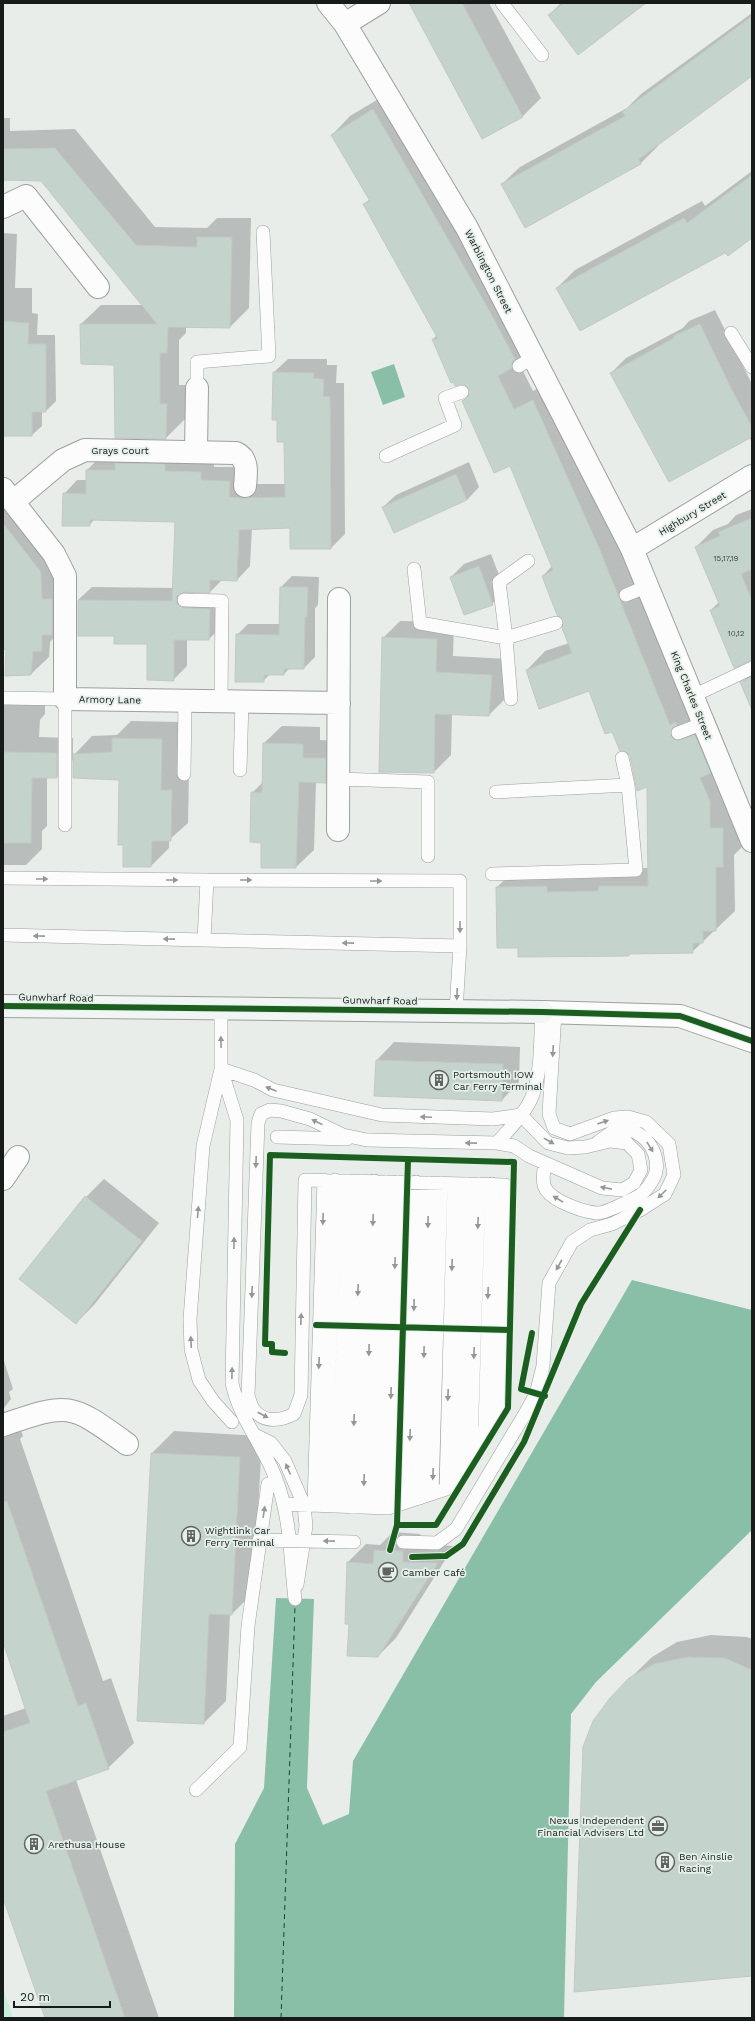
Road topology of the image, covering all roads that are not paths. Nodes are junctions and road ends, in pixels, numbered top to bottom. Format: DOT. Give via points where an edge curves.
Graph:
graph roads {
  1 [pos="328,3"];
  2 [pos="378,3"];
  3 [pos="502,3"];
  4 [pos="345,24"];
  5 [pos="542,55"];
  6 [pos="3,207"];
  7 [pos="263,232"];
  8 [pos="98,287"];
  9 [pos="731,333"];
  10 [pos="752,367"];
  11 [pos="197,388"];
  12 [pos="462,392"];
  13 [pos="196,451"];
  14 [pos="386,456"];
  15 [pos="752,476"];
  16 [pos="245,486"];
  17 [pos="8,495"];
  18 [pos="632,549"];
  19 [pos="528,561"];
  20 [pos="414,569"];
  21 [pos="648,586"];
  22 [pos="626,595"];
  23 [pos="339,599"];
  24 [pos="184,600"];
  25 [pos="556,623"];
  26 [pos="506,638"];
  27 [pos="752,668"];
  28 [pos="692,696"];
  29 [pos="3,698"];
  30 [pos="65,699"];
  31 [pos="511,699"];
  32 [pos="185,700"];
  33 [pos="221,701"];
  34 [pos="242,701"];
  35 [pos="339,703"];
  36 [pos="704,723"];
  37 [pos="678,733"];
  38 [pos="622,758"];
  39 [pos="240,770"];
  40 [pos="184,774"];
  41 [pos="338,779"];
  42 [pos="628,785"];
  43 [pos="496,792"];
  44 [pos="65,825"];
  45 [pos="338,830"];
  46 [pos="752,841"];
  47 [pos="428,856"];
  48 [pos="492,874"];
  49 [pos="3,878"];
  50 [pos="206,880"];
  51 [pos="3,935"];
  52 [pos="204,940"];
  53 [pos="460,946"];
  54 [pos="3,1006"];
  55 [pos="221,1009"];
  56 [pos="456,1011"];
  57 [pos="549,1012"];
  58 [pos="752,1041"];
  59 [pos="221,1069"];
  60 [pos="520,1115"];
  61 [pos="277,1137"];
  62 [pos="367,1140"];
  63 [pos="497,1143"];
  64 [pos="595,1145"];
  65 [pos="18,1157"];
  66 [pos="545,1163"];
  67 [pos="3,1180"];
  68 [pos="336,1180"];
  69 [pos="380,1182"];
  70 [pos="454,1183"];
  71 [pos="232,1422"];
  72 [pos="3,1426"];
  73 [pos="255,1435"];
  74 [pos="128,1444"];
  75 [pos="471,1450"];
  76 [pos="459,1472"];
  77 [pos="268,1484"];
  78 [pos="446,1490"];
  79 [pos="426,1496"];
  80 [pos="407,1502"];
  81 [pos="284,1504"];
  82 [pos="332,1506"];
  83 [pos="382,1508"];
  84 [pos="259,1540"];
  85 [pos="290,1540"];
  86 [pos="304,1541"];
  87 [pos="354,1542"];
  88 [pos="403,1542"];
  89 [pos="196,1790"];
  1 -- 4 [label="street, Warblington Street"];
  2 -- 4 [label="street"];
  3 -- 5 [label="lane"];
  4 -- 18 [label="street, Warblington Street" via="467,228 526,362"];
  6 -- 8 [label="street" via="26,196"];
  7 -- 11 [label="lane" via="269,356 197,362"];
  9 -- 10 [label="lane"];
  11 -- 13 [label="street"];
  12 -- 14 [label="lane" via="445,398 455,425"];
  13 -- 16 [label="street, Grays Court" via="231,452 240,455 245,464"];
  13 -- 17 [label="street, Grays Court" via="85,450 63,460"];
  15 -- 18 [label="street, Highbury Street"];
  17 -- 30 [label="street, Armory Lane" via="54,554 65,576"];
  18 -- 21 [label="street, King Charles Street"];
  19 -- 26 [label="lane" via="499,582"];
  20 -- 26 [label="lane" via="420,623"];
  21 -- 22 [label="lane"];
  21 -- 28 [label="street, King Charles Street"];
  23 -- 35 [label="street"];
  24 -- 33 [label="lane" via="222,601"];
  25 -- 26 [label="lane"];
  26 -- 31 [label="lane"];
  27 -- 28 [label="lane"];
  28 -- 36 [label="street, King Charles Street"];
  29 -- 30 [label="lane"];
  30 -- 32 [label="street, Armory Lane"];
  30 -- 44 [label="lane"];
  32 -- 33 [label="street, Armory Lane"];
  32 -- 40 [label="lane"];
  33 -- 34 [label="street, Armory Lane"];
  34 -- 35 [label="street, Armory Lane"];
  34 -- 39 [label="lane"];
  35 -- 41 [label="street"];
  36 -- 37 [label="lane"];
  36 -- 46 [label="street, King Charles Street"];
  38 -- 42 [label="lane"];
  41 -- 45 [label="street"];
  41 -- 47 [label="lane" via="428,782"];
  42 -- 43 [label="lane"];
  42 -- 48 [label="lane" via="636,870"];
  49 -- 50 [label="lane, one-way"];
  50 -- 52 [label="lane"];
  50 -- 53 [label="lane, one-way" via="460,881"];
  52 -- 51 [label="lane, one-way"];
  53 -- 52 [label="lane, one-way"];
  53 -- 56 [label="lane, one-way"];
  54 -- 55 [label="street, Gunwharf Road"];
  55 -- 56 [label="street, Gunwharf Road"];
  59 -- 55 [label="lane, one-way"];
  56 -- 57 [label="street, Gunwharf Road"];
  57 -- 58 [label="street, Gunwharf Road" via="680,1016"];
  57 -- 60 [label="lane" via="535,1088"];
  57 -- 88 [label="lane, one-way" via="550,1114 554,1128 570,1134 614,1118 628,1117 646,1122 669,1144 674,1175 664,1194 640,1210 612,1224 590,1230 572,1242 549,1283 543,1366 536,1394 526,1412 456,1529 437,1543"];
  60 -- 59 [label="lane, one-way" via="493,1119 382,1115 273,1090 254,1080"];
  71 -- 59 [label="lane, one-way" via="199,1380 191,1349 190,1319 204,1146"];
  73 -- 59 [label="lane, one-way" via="236,1400 232,1383 237,1120"];
  60 -- 63 [label="lane"];
  60 -- 64 [label="lane, one-way" via="548,1143 568,1148"];
  61 -- 62 [label="lane"];
  63 -- 62 [label="lane, one-way"];
  62 -- 68 [label="lane, one-way" via="343,1135 310,1119 281,1111 270,1110 261,1114 258,1123 248,1396 254,1410 266,1418 281,1420 294,1414 301,1396 305,1180"];
  63 -- 66 [label="lane" via="514,1146"];
  64 -- 66 [label="lane, one-way" via="610,1141 627,1143 638,1154 641,1170 634,1183 622,1190 602,1188"];
  64 -- 66 [label="lane, one-way" via="615,1131 628,1130 644,1136 654,1152 656,1172 648,1187 639,1196 599,1214 578,1210 554,1198 544,1189 542,1177"];
  65 -- 67 [label="street"];
  68 -- 69 [label="lane"];
  68 -- 82 [label="lane, one-way"];
  68 -- 82 [label="lane"];
  69 -- 70 [label="lane"];
  69 -- 82 [label="lane, one-way"];
  69 -- 83 [label="lane, one-way"];
  70 -- 75 [label="lane, one-way"];
  70 -- 75 [label="lane" via="505,1185 498,1406"];
  70 -- 76 [label="lane"];
  70 -- 78 [label="lane, one-way"];
  70 -- 79 [label="lane, one-way"];
  70 -- 80 [label="lane, one-way" via="413,1327"];
  72 -- 74 [label="street" via="49,1410 67,1409 85,1414"];
  73 -- 81 [label="lane" via="269,1460"];
  82 -- 73 [label="lane, one-way" via="285,1461 271,1443"];
  75 -- 76 [label="lane"];
  76 -- 78 [label="lane"];
  84 -- 77 [label="lane, one-way"];
  78 -- 79 [label="lane"];
  79 -- 80 [label="lane"];
  80 -- 83 [label="lane"];
  81 -- 82 [label="lane"];
  81 -- 85 [label="lane"];
  82 -- 83 [label="lane"];
  82 -- 86 [label="lane" via="306,1526"];
  84 -- 85 [label="lane"];
  84 -- 89 [label="lane" via="248,1626 240,1747"];
  85 -- 86 [label="lane"];
  85 -- 86 [label="lane" via="295,1599"];
  87 -- 86 [label="lane, one-way"];
}
